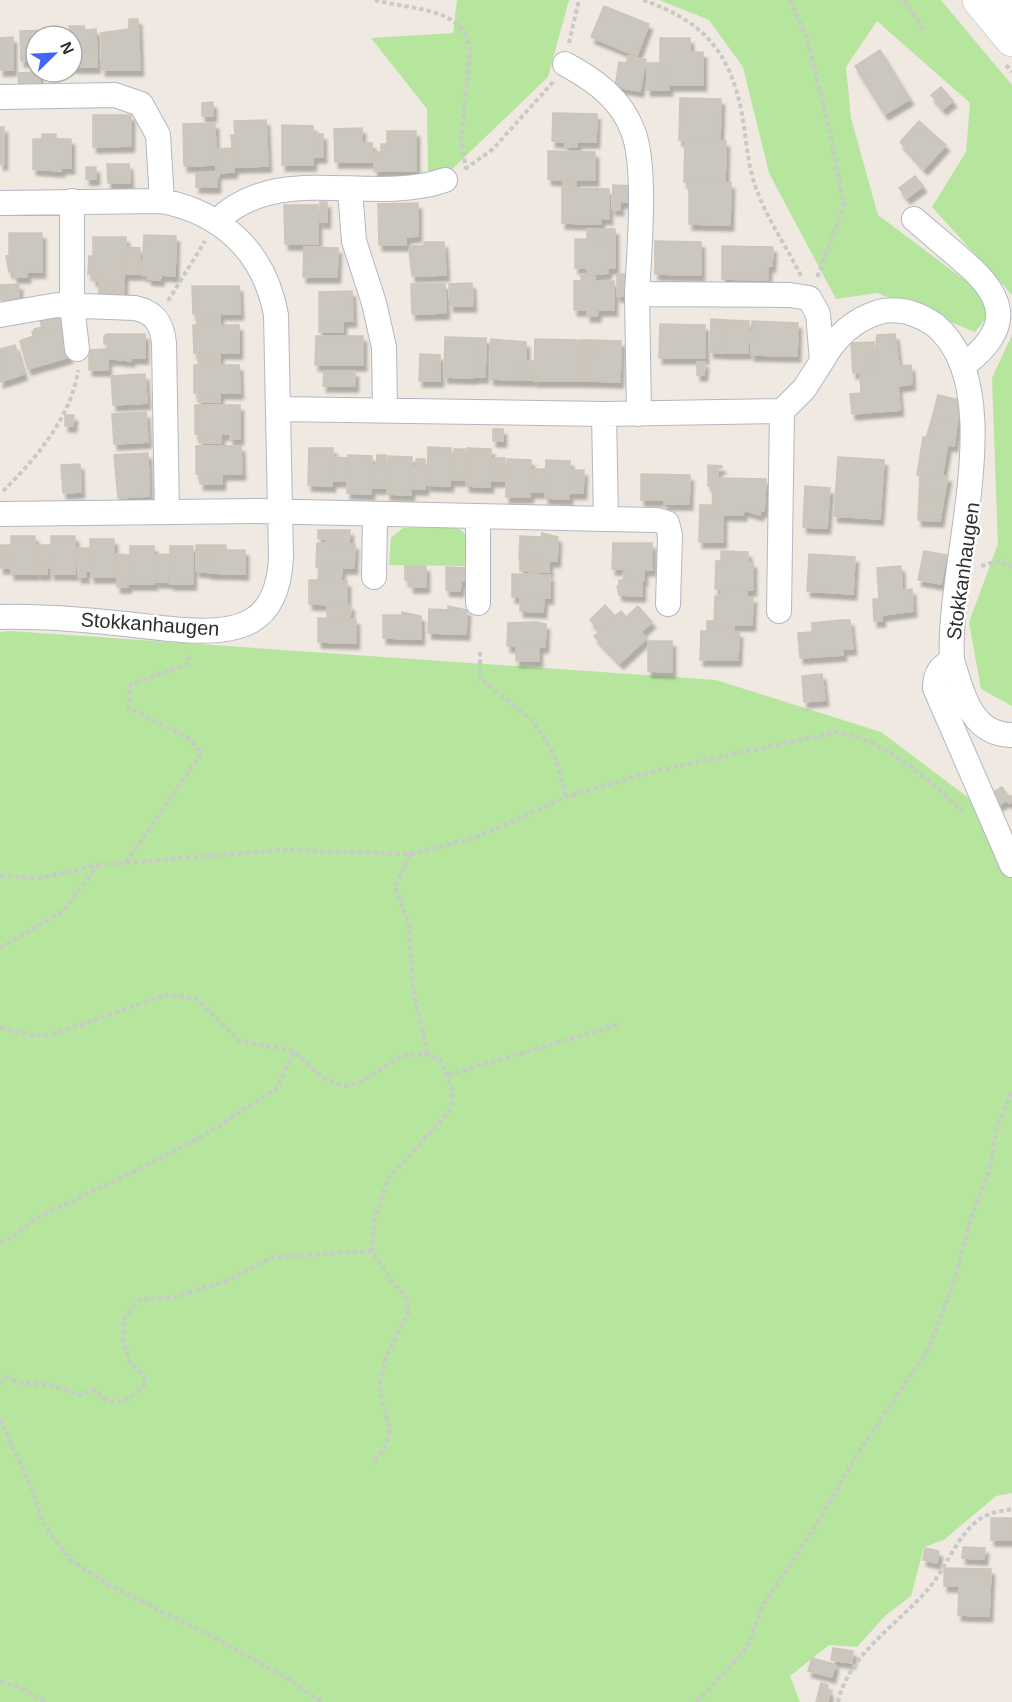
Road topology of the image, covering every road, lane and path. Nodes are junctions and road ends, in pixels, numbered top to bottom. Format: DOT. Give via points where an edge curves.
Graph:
graph roads {
  1 [pos="375,0"];
  2 [pos="579,0"];
  3 [pos="644,0"];
  4 [pos="790,0"];
  5 [pos="904,0"];
  6 [pos="978,0"];
  7 [pos="924,31"];
  8 [pos="1012,40"];
  9 [pos="566,64"];
  10 [pos="0,97"];
  11 [pos="466,169"];
  12 [pos="445,180"];
  13 [pos="350,190"];
  14 [pos="72,201"];
  15 [pos="162,201"];
  16 [pos="0,203"];
  17 [pos="914,219"];
  18 [pos="217,221"];
  19 [pos="637,294"];
  20 [pos="809,298"];
  21 [pos="72,305"];
  22 [pos="0,315"];
  23 [pos="157,320"];
  24 [pos="76,349"];
  25 [pos="822,361"];
  26 [pos="968,362"];
  27 [pos="278,409"];
  28 [pos="385,410"];
  29 [pos="782,411"];
  30 [pos="604,414"];
  31 [pos="639,414"];
  32 [pos="0,494"];
  33 [pos="167,512"];
  34 [pos="280,512"];
  35 [pos="0,514"];
  36 [pos="375,515"];
  37 [pos="478,518"];
  38 [pos="606,519"];
  39 [pos="962,561"];
  40 [pos="1012,567"];
  41 [pos="374,577"];
  42 [pos="478,603"];
  43 [pos="668,604"];
  44 [pos="779,611"];
  45 [pos="0,617"];
  46 [pos="189,629"];
  47 [pos="480,652"];
  48 [pos="952,660"];
  49 [pos="1012,735"];
  50 [pos="566,797"];
  51 [pos="972,819"];
  52 [pos="410,854"];
  53 [pos="126,862"];
  54 [pos="98,865"];
  55 [pos="1012,865"];
  56 [pos="0,876"];
  57 [pos="0,948"];
  58 [pos="621,1024"];
  59 [pos="0,1027"];
  60 [pos="294,1051"];
  61 [pos="427,1054"];
  62 [pos="448,1075"];
  63 [pos="1012,1091"];
  64 [pos="0,1243"];
  65 [pos="372,1251"];
  66 [pos="0,1383"];
  67 [pos="0,1419"];
  68 [pos="372,1464"];
  69 [pos="1012,1509"];
  70 [pos="0,1682"];
  71 [pos="46,1702"];
  72 [pos="321,1702"];
  73 [pos="697,1702"];
  74 [pos="838,1702"];
  1 -- 11 [label="path" via="446,15 469,39 462,139"];
  2 -- 9 [label="path"];
  3 -- 20 [label="path" via="697,26 723,56 736,90 754,182 776,232 805,282"];
  4 -- 20 [label="path" via="808,42 844,206"];
  5 -- 7 [label="path"];
  6 -- 8 [label="main road"];
  9 -- 11 [label="path" via="493,149"];
  9 -- 19 [label="street" via="604,89 634,132 639,174"];
  10 -- 15 [label="street" via="115,95 141,104 158,135"];
  11 -- 12 [label="path"];
  12 -- 13 [label="street" via="413,189"];
  13 -- 18 [label="street" via="272,190 245,200"];
  13 -- 28 [label="street" via="354,241 384,347"];
  14 -- 15 [label="street, Stokkanhaugen"];
  14 -- 16 [label="street, Stokkanhaugen"];
  14 -- 21 [label="street"];
  15 -- 18 [label="street, Stokkanhaugen" via="188,206"];
  17 -- 26 [label="street" via="986,280 1003,303 1005,314 999,336 991,347"];
  18 -- 23 [label="path"];
  18 -- 27 [label="street, Stokkanhaugen" via="251,252 273,295"];
  19 -- 20 [label="street"];
  19 -- 31 [label="street"];
  20 -- 25 [label="street" via="818,314"];
  21 -- 22 [label="street"];
  21 -- 23 [label="street" via="135,308"];
  21 -- 24 [label="street"];
  23 -- 33 [label="street" via="164,343"];
  24 -- 32 [label="path" via="78,366 72,396 43,447"];
  25 -- 26 [label="street, Stokkanhaugen" via="848,327 874,314 896,310 921,317 940,329 958,345"];
  25 -- 29 [label="street, Stokkanhaugen" via="804,389"];
  26 -- 39 [label="street, Stokkanhaugen" via="978,402 980,449"];
  27 -- 28 [label="street"];
  27 -- 34 [label="street, Stokkanhaugen"];
  28 -- 30 [label="street"];
  29 -- 31 [label="street"];
  29 -- 44 [label="street"];
  30 -- 31 [label="street"];
  30 -- 38 [label="street"];
  33 -- 34 [label="street"];
  33 -- 35 [label="street"];
  34 -- 36 [label="street"];
  34 -- 46 [label="street, Stokkanhaugen" via="280,574 277,590 262,613 223,631"];
  36 -- 37 [label="street"];
  36 -- 41 [label="street"];
  37 -- 38 [label="street"];
  37 -- 42 [label="street"];
  38 -- 43 [label="street" via="667,523"];
  39 -- 40 [label="path" via="983,566 999,561"];
  39 -- 48 [label="street, Stokkanhaugen" via="951,627"];
  45 -- 46 [label="street, Stokkanhaugen"];
  46 -- 53 [label="path" via="188,663 131,684 128,707 189,739 201,754"];
  47 -- 50 [label="path" via="480,678 534,722 555,756"];
  48 -- 49 [label="street" via="980,725 990,733"];
  48 -- 55 [label="street, Stokkanhaugen" via="935,677 937,700"];
  50 -- 51 [label="path" via="651,772 837,732 855,735 881,748 924,777"];
  50 -- 52 [label="path" via="477,837"];
  52 -- 53 [label="path" via="282,850"];
  52 -- 61 [label="path" via="394,886 409,925 413,987"];
  53 -- 54 [label="path"];
  54 -- 56 [label="path" via="40,878"];
  54 -- 57 [label="path" via="63,910"];
  58 -- 62 [label="path"];
  59 -- 60 [label="path" via="28,1035 51,1035 166,995 196,998 240,1041"];
  60 -- 61 [label="path" via="324,1079 344,1086 361,1082 402,1056"];
  60 -- 64 [label="path" via="277,1088 206,1134 34,1219"];
  61 -- 62 [label="path" via="441,1060"];
  62 -- 65 [label="path" via="453,1093 450,1111 388,1179 374,1221"];
  63 -- 73 [label="path" via="997,1128 989,1172 972,1215 954,1282 929,1348 763,1605 747,1648"];
  65 -- 66 [label="path" via="273,1257 226,1281 171,1298 140,1299 124,1319 124,1349 146,1381 142,1389 117,1402 109,1402 94,1390 79,1395 58,1386 22,1383 6,1377"];
  65 -- 68 [label="path" via="395,1286 405,1294 408,1313 387,1355 379,1388 390,1430 385,1448"];
  67 -- 72 [label="path" via="32,1489 43,1524 70,1560 109,1585 290,1680"];
  69 -- 74 [label="path" via="978,1521 964,1536 929,1588 880,1634 842,1687"];
  70 -- 71 [label="path" via="20,1687"];
}
